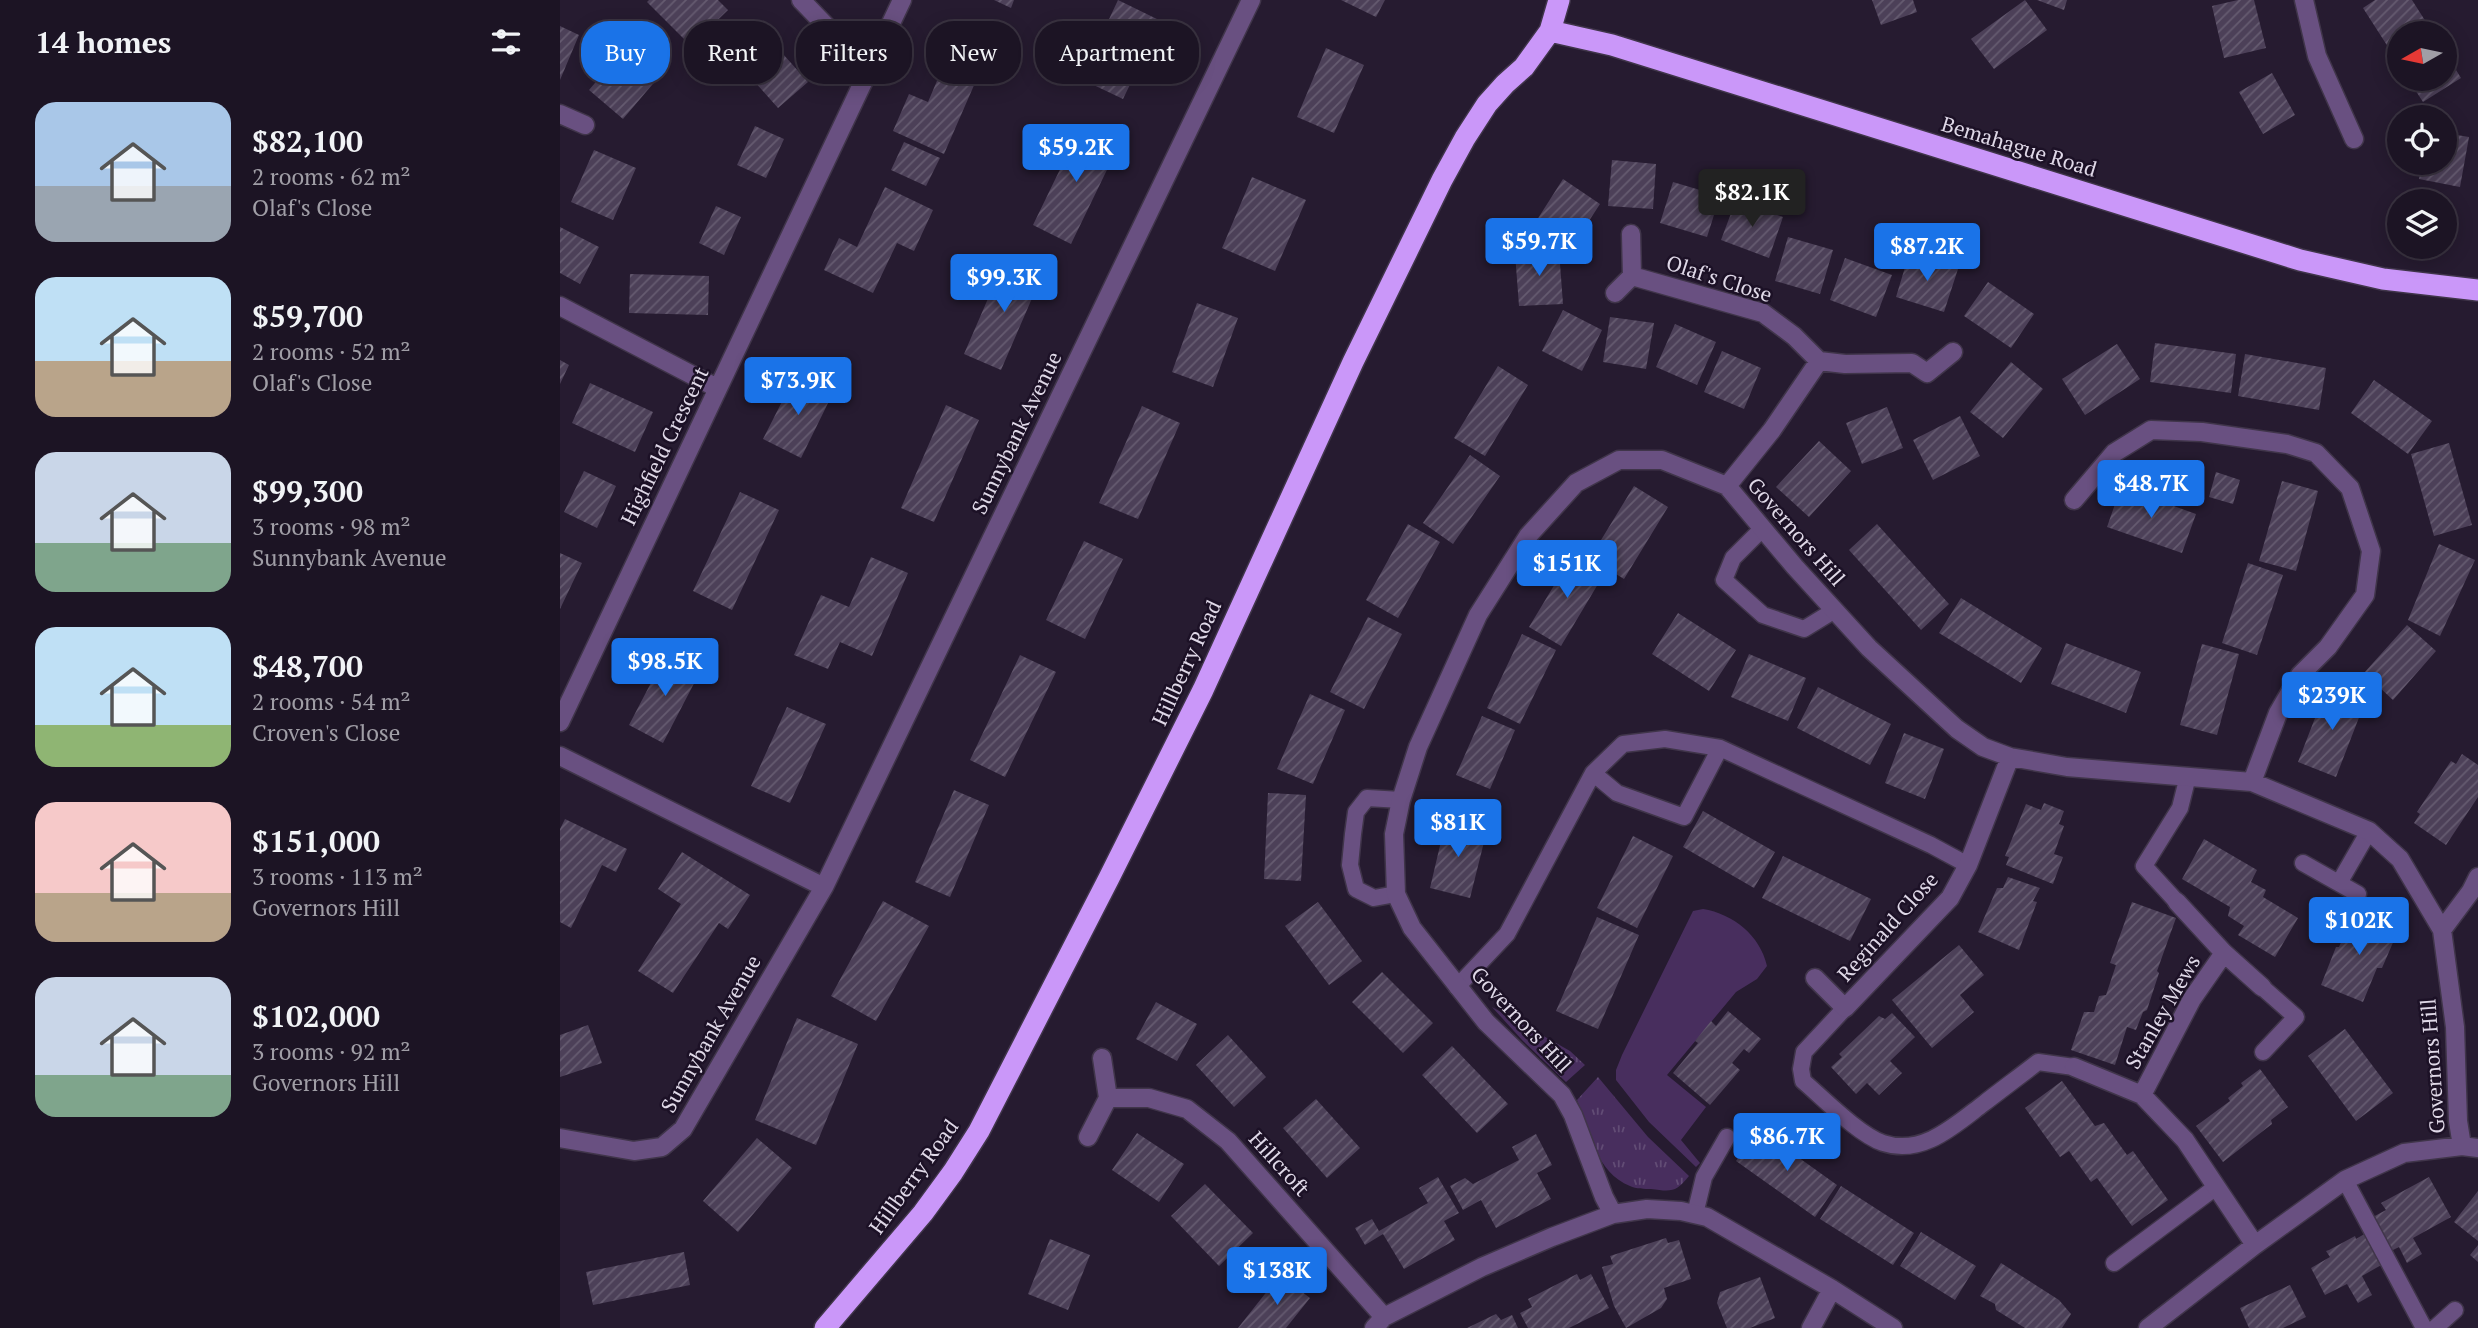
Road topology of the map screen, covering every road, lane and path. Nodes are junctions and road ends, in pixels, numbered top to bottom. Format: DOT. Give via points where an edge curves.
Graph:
graph roads {
  1 [pos="802,0"];
  2 [pos="902,0"];
  3 [pos="1251,0"];
  4 [pos="1559,0"];
  5 [pos="2304,0"];
  6 [pos="822,21"];
  7 [pos="892,21"];
  8 [pos="1550,31"];
  9 [pos="862,84"];
  10 [pos="560,114"];
  11 [pos="585,125"];
  12 [pos="2354,139"];
  13 [pos="1631,234"];
  14 [pos="1632,276"];
  15 [pos="2478,290"];
  16 [pos="1615,293"];
  17 [pos="560,306"];
  18 [pos="1953,352"];
  19 [pos="1819,361"];
  20 [pos="717,388"];
  21 [pos="1727,486"];
  22 [pos="2074,500"];
  23 [pos="1762,529"];
  24 [pos="1835,610"];
  25 [pos="560,722"];
  26 [pos="1720,747"];
  27 [pos="560,756"];
  28 [pos="2010,757"];
  29 [pos="1593,773"];
  30 [pos="2188,776"];
  31 [pos="2252,782"];
  32 [pos="1401,800"];
  33 [pos="2369,831"];
  34 [pos="2303,863"];
  35 [pos="1968,865"];
  36 [pos="2339,883"];
  37 [pos="824,887"];
  38 [pos="2476,888"];
  39 [pos="1396,894"];
  40 [pos="2358,894"];
  41 [pos="2177,901"];
  42 [pos="2442,930"];
  43 [pos="2224,953"];
  44 [pos="1815,978"];
  45 [pos="1457,986"];
  46 [pos="2262,987"];
  47 [pos="1845,1008"];
  48 [pos="2263,1052"];
  49 [pos="1102,1058"];
  50 [pos="2074,1067"];
  51 [pos="2142,1095"];
  52 [pos="1108,1097"];
  53 [pos="1088,1137"];
  54 [pos="1727,1137"];
  55 [pos="560,1138"];
  56 [pos="2470,1147"];
  57 [pos="2345,1180"];
  58 [pos="2216,1187"];
  59 [pos="1613,1214"];
  60 [pos="1695,1214"];
  61 [pos="2255,1245"];
  62 [pos="2114,1263"];
  63 [pos="1832,1290"];
  64 [pos="2455,1310"];
  65 [pos="1379,1323"];
  66 [pos="825,1328"];
  67 [pos="1811,1328"];
  68 [pos="1893,1328"];
  69 [pos="2148,1328"];
  70 [pos="2424,1328"];
  71 [pos="2435,1328"];
  1 -- 6 [label="street"];
  2 -- 7 [label="street, Highfield Crescent"];
  3 -- 37 [label="street, Sunnybank Avenue"];
  4 -- 8 [label="highway, Hillberry Road"];
  5 -- 12 [label="street" via="2317,56"];
  8 -- 15 [label="highway, Bemahague Road" via="1612,45 2300,260 2383,279"];
  8 -- 66 [label="highway, Hillberry Road" via="1524,67 1487,104 1442,180 1203,690 979,1131 923,1213"];
  9 -- 20 [label="street, Highfield Crescent"];
  10 -- 11 [label="street"];
  13 -- 14 [label="street, Olaf's Close"];
  14 -- 16 [label="street, Olaf's Close"];
  14 -- 19 [label="street, Olaf's Close" via="1763,313"];
  17 -- 20 [label="street"];
  18 -- 19 [label="street" via="1924,381 1912,363"];
  19 -- 21 [label="street"];
  20 -- 25 [label="street, Highfield Crescent"];
  21 -- 23 [label="street, Governors Hill"];
  21 -- 32 [label="street, Governors Hill" via="1662,460 1619,460 1576,483 1528,536 1478,615 1418,747"];
  22 -- 31 [label="street" via="2113,453 2151,430 2287,444 2316,453 2350,488 2371,551 2365,595 2328,647 2300,675 2278,713"];
  23 -- 24 [label="street, Governors Hill"];
  23 -- 24 [label="lane" via="1733,558 1724,580 1763,615 1804,629"];
  24 -- 28 [label="street, Governors Hill" via="1957,729 1983,747"];
  26 -- 29 [label="lane" via="1664,739 1623,744"];
  26 -- 29 [label="lane" via="1684,817 1617,793"];
  26 -- 35 [label="lane"];
  27 -- 37 [label="street"];
  28 -- 30 [label="street, Governors Hill"];
  28 -- 35 [label="street, Reginald Close"];
  29 -- 45 [label="lane" via="1507,934"];
  30 -- 31 [label="street, Governors Hill"];
  30 -- 41 [label="lane" via="2180,808 2144,866"];
  31 -- 33 [label="street, Governors Hill"];
  32 -- 39 [label="street, Governors Hill" via="1394,834"];
  32 -- 39 [label="lane" via="1367,798 1356,812 1350,865 1356,889 1374,898"];
  33 -- 36 [label="lane"];
  33 -- 42 [label="street, Governors Hill" via="2400,859"];
  34 -- 36 [label="lane"];
  35 -- 47 [label="street, Reginald Close" via="1950,898"];
  36 -- 40 [label="lane"];
  37 -- 55 [label="street, Sunnybank Avenue" via="683,1129 662,1147 634,1151"];
  38 -- 42 [label="street"];
  39 -- 45 [label="street, Governors Hill" via="1412,928"];
  41 -- 43 [label="street, Stanley Mews"];
  42 -- 56 [label="street, Governors Hill" via="2455,1027 2458,1121"];
  43 -- 46 [label="street, Stanley Mews"];
  43 -- 51 [label="street, Stanley Mews" via="2192,999"];
  44 -- 47 [label="street, Reginald Close"];
  45 -- 59 [label="street, Governors Hill" via="1486,1022 1562,1095"];
  46 -- 48 [label="lane" via="2296,1017"];
  47 -- 50 [label="lane" via="1804,1052 1803,1081 1883,1143 1927,1142 1947,1132 2038,1062"];
  49 -- 52 [label="street"];
  50 -- 51 [label="street, Stanley Mews"];
  51 -- 58 [label="street, Stanley Mews" via="2185,1140"];
  52 -- 53 [label="street"];
  52 -- 65 [label="street, Hillcroft" via="1149,1098 1187,1109 1228,1141"];
  54 -- 60 [label="lane" via="1704,1177"];
  56 -- 57 [label="street, Governors Hill" via="2404,1153"];
  57 -- 61 [label="street, Governors Hill"];
  57 -- 70 [label="lane"];
  58 -- 61 [label="street, Stanley Mews"];
  58 -- 62 [label="lane"];
  59 -- 60 [label="street" via="1647,1209"];
  59 -- 65 [label="street, Hillcroft" via="1482,1267"];
  60 -- 63 [label="street"];
  61 -- 69 [label="street, Governors Hill"];
  63 -- 67 [label="street"];
  63 -- 68 [label="street"];
  64 -- 71 [label="lane"];
}
